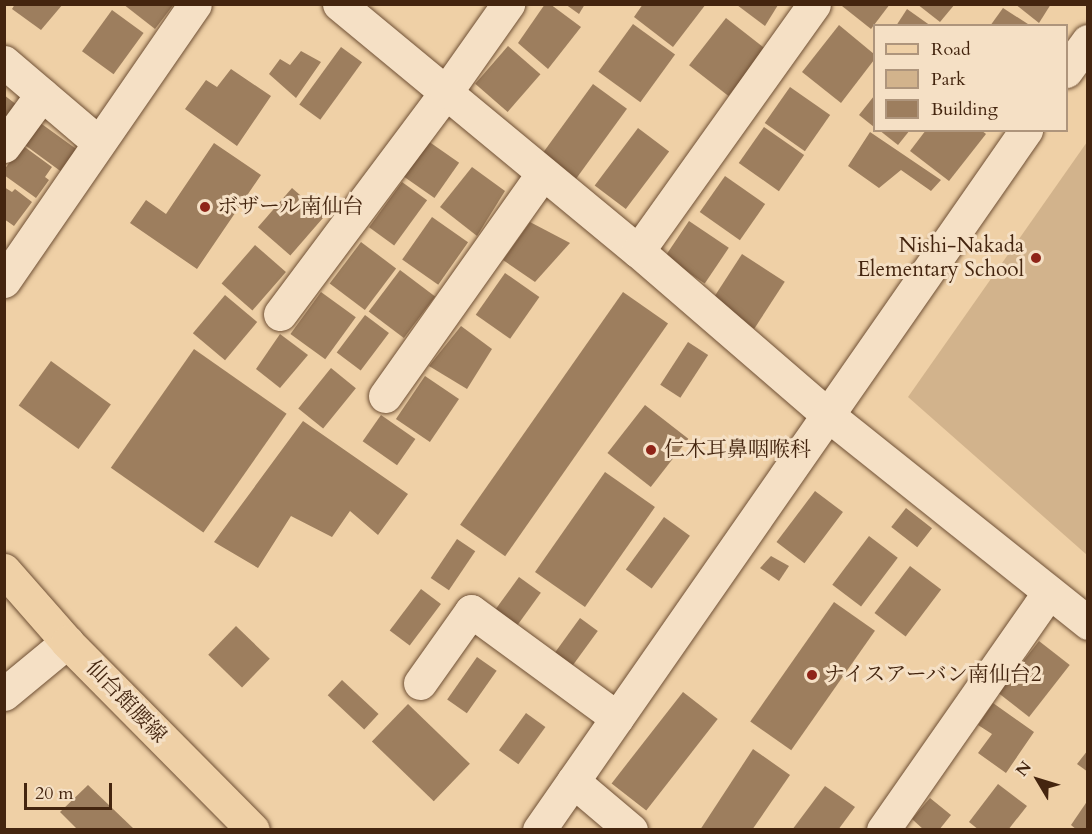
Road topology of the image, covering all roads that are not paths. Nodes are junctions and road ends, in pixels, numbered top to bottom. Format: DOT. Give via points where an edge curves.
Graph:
graph roads {
  1 [pos="195,4"];
  2 [pos="339,4"];
  3 [pos="507,4"];
  4 [pos="814,4"];
  5 [pos="1088,41"];
  6 [pos="4,62"];
  7 [pos="1068,68"];
  8 [pos="446,92"];
  9 [pos="42,94"];
  10 [pos="1025,132"];
  11 [pos="99,142"];
  12 [pos="4,146"];
  13 [pos="543,173"];
  14 [pos="638,251"];
  15 [pos="4,281"];
  16 [pos="280,314"];
  17 [pos="385,396"];
  18 [pos="829,416"];
  19 [pos="4,570"];
  20 [pos="1049,592"];
  21 [pos="1088,623"];
  22 [pos="67,642"];
  23 [pos="420,683"];
  24 [pos="4,694"];
  25 [pos="617,718"];
  26 [pos="573,781"];
  27 [pos="253,830"];
  28 [pos="539,830"];
  29 [pos="631,830"];
  30 [pos="883,830"];
  1 -- 11 [label="street"];
  2 -- 8 [label="street"];
  3 -- 8 [label="street"];
  4 -- 14 [label="street"];
  5 -- 7 [label="street"];
  6 -- 9 [label="street"];
  8 -- 13 [label="street"];
  8 -- 16 [label="street"];
  9 -- 11 [label="street"];
  9 -- 12 [label="street"];
  10 -- 18 [label="street"];
  11 -- 15 [label="street"];
  13 -- 14 [label="street"];
  13 -- 17 [label="street"];
  14 -- 18 [label="street"];
  18 -- 20 [label="street"];
  18 -- 25 [label="street"];
  19 -- 22 [label="main road, 仙台館腰線"];
  20 -- 21 [label="street"];
  20 -- 30 [label="street"];
  22 -- 24 [label="street"];
  22 -- 27 [label="main road, 仙台館腰線"];
  23 -- 25 [label="street" via="471,612"];
  25 -- 26 [label="street"];
  26 -- 28 [label="street"];
  26 -- 29 [label="street"];
}
